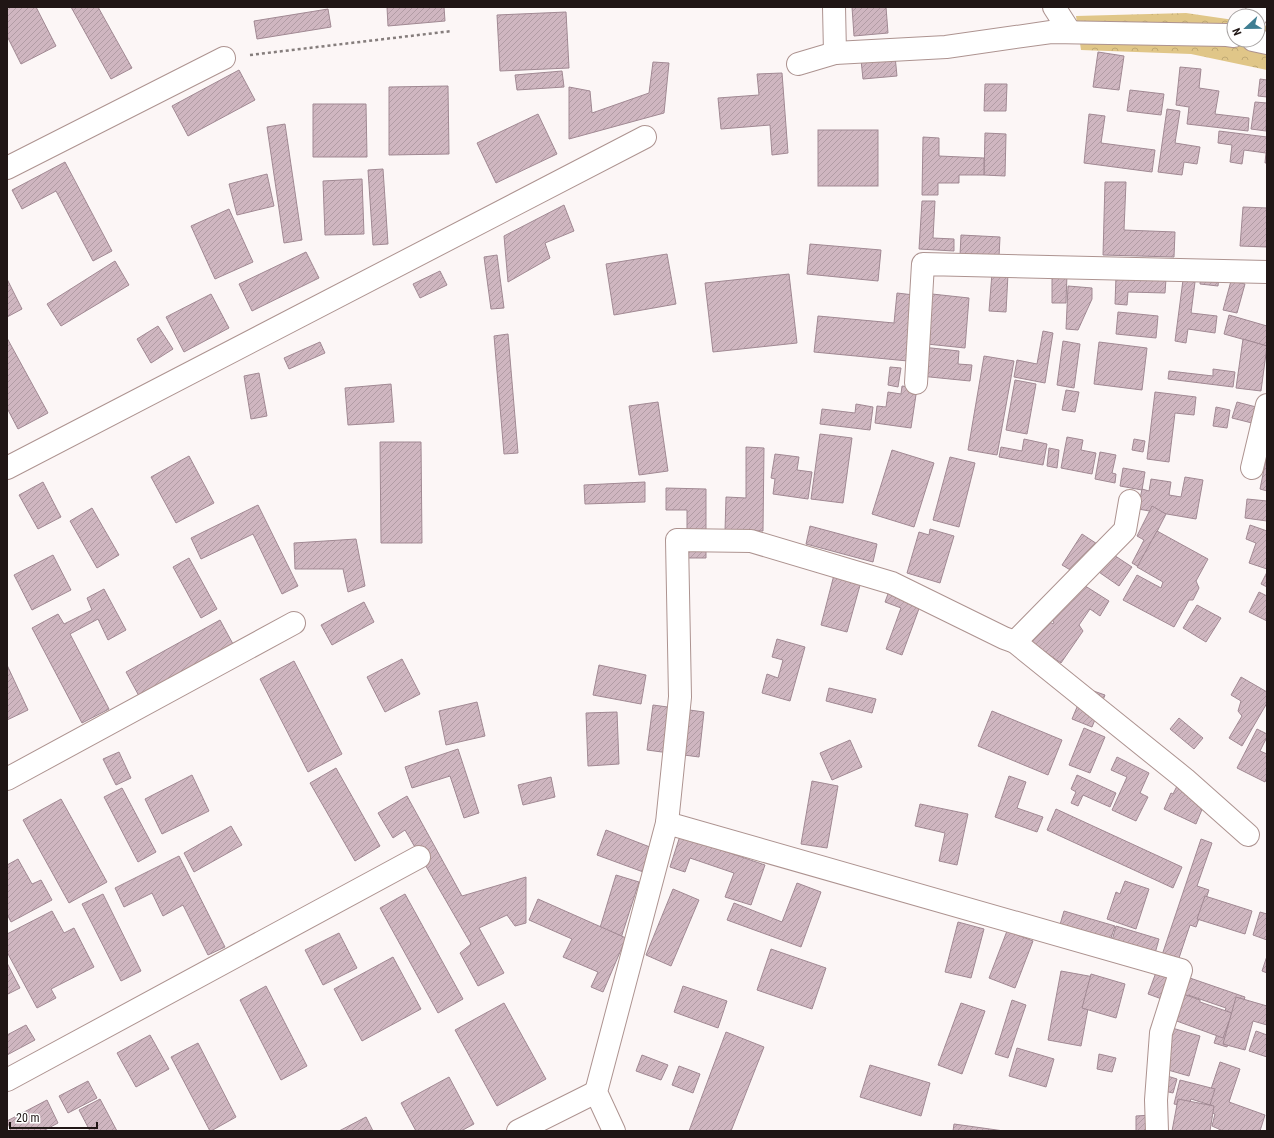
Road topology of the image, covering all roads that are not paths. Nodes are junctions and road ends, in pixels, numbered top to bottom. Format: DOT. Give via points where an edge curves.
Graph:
graph roads {
  1 [pos="834,7"];
  2 [pos="1054,7"];
  3 [pos="1070,32"];
  4 [pos="1226,35"];
  5 [pos="835,53"];
  6 [pos="224,58"];
  7 [pos="798,64"];
  8 [pos="645,137"];
  9 [pos="7,168"];
  10 [pos="1267,272"];
  11 [pos="916,382"];
  12 [pos="1267,405"];
  13 [pos="7,468"];
  14 [pos="1252,468"];
  15 [pos="1130,501"];
  16 [pos="294,623"];
  17 [pos="1015,642"];
  18 [pos="7,779"];
  19 [pos="667,823"];
  20 [pos="1248,835"];
  21 [pos="419,856"];
  22 [pos="7,1080"];
  23 [pos="596,1092"];
  24 [pos="518,1131"];
  25 [pos="614,1131"];
  26 [pos="1157,1131"];
  1 -- 5 [label="street"];
  2 -- 3 [label="street"];
  3 -- 4 [label="street"];
  3 -- 5 [label="street" via="1051,32 946,47"];
  5 -- 7 [label="street"];
  6 -- 9 [label="street"];
  8 -- 13 [label="street"];
  10 -- 11 [label="street" via="923,264"];
  12 -- 14 [label="street"];
  15 -- 17 [label="street" via="1125,530"];
  16 -- 18 [label="street"];
  17 -- 19 [label="street" via="878,578 751,540 677,540 680,697"];
  17 -- 20 [label="street" via="1185,779"];
  19 -- 23 [label="street"];
  19 -- 26 [label="street" via="1181,970 1161,1033 1156,1100"];
  21 -- 22 [label="street"];
  23 -- 24 [label="street"];
  23 -- 25 [label="street"];
}
